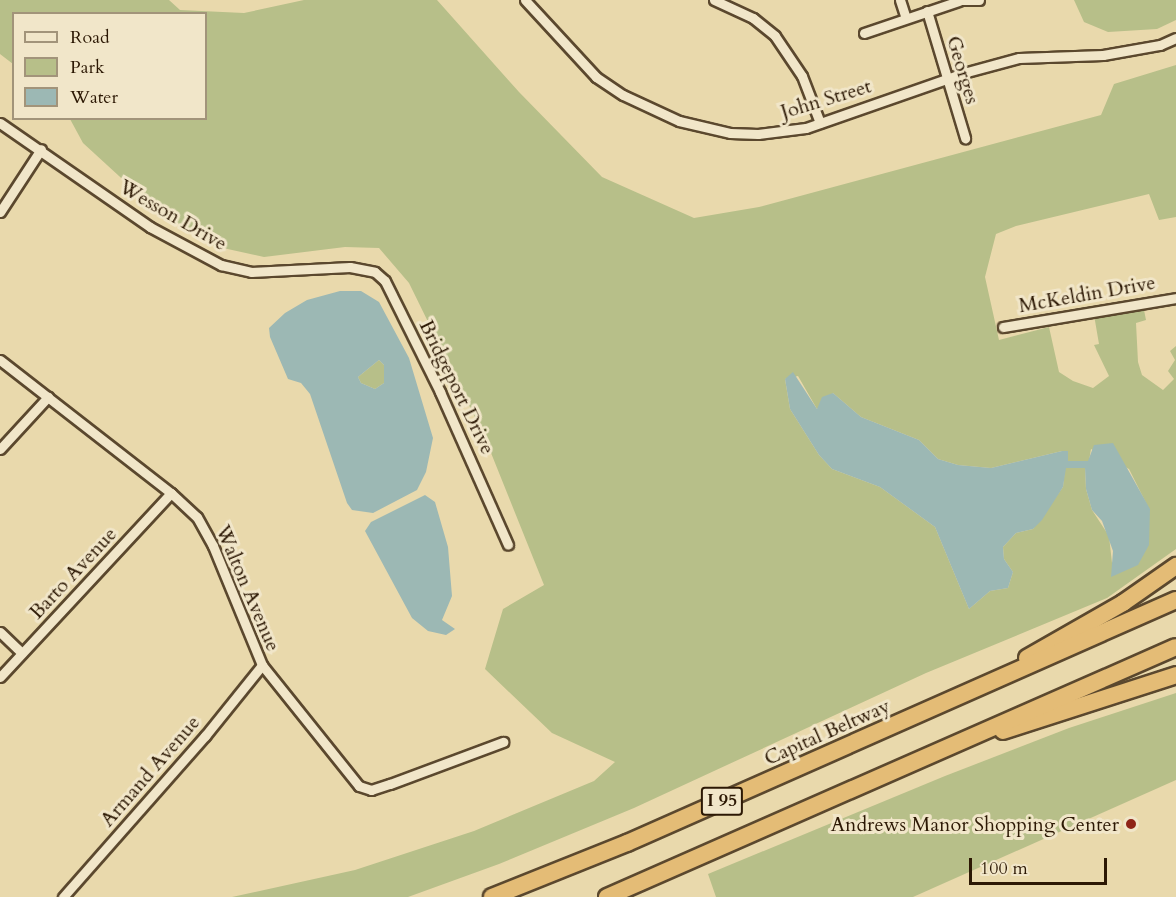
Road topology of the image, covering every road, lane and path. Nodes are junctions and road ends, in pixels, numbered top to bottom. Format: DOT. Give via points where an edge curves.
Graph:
graph roads {
  1 [pos="526,0"];
  2 [pos="714,0"];
  3 [pos="900,0"];
  4 [pos="959,0"];
  5 [pos="979,0"];
  6 [pos="927,11"];
  7 [pos="906,18"];
  8 [pos="864,33"];
  9 [pos="1176,38"];
  10 [pos="946,78"];
  11 [pos="0,123"];
  12 [pos="820,123"];
  13 [pos="965,138"];
  14 [pos="41,149"];
  15 [pos="0,212"];
  16 [pos="350,267"];
  17 [pos="1176,298"];
  18 [pos="1003,327"];
  19 [pos="0,360"];
  20 [pos="48,397"];
  21 [pos="0,449"];
  22 [pos="171,493"];
  23 [pos="508,545"];
  24 [pos="1176,566"];
  25 [pos="1176,600"];
  26 [pos="0,632"];
  27 [pos="1176,648"];
  28 [pos="22,653"];
  29 [pos="262,665"];
  30 [pos="1176,675"];
  31 [pos="0,677"];
  32 [pos="996,679"];
  33 [pos="964,740"];
  34 [pos="504,742"];
  35 [pos="63,897"];
  36 [pos="492,897"];
  37 [pos="607,897"];
  1 -- 12 [label="street, John Street" via="596,77 646,108 679,121 730,133 786,132"];
  2 -- 12 [label="street" via="740,10 775,36 802,76"];
  3 -- 7 [label="street"];
  4 -- 5 [label="street"];
  4 -- 6 [label="street"];
  6 -- 7 [label="street"];
  6 -- 10 [label="street, Georges"];
  7 -- 8 [label="street"];
  9 -- 10 [label="street, John Street" via="1151,47 1103,55 1020,58"];
  10 -- 12 [label="street, John Street"];
  10 -- 13 [label="street, Georges"];
  11 -- 14 [label="street, Wesson Drive"];
  14 -- 15 [label="street"];
  14 -- 16 [label="street, Wesson Drive" via="150,227 221,265 251,272"];
  16 -- 23 [label="street, Bridgeport Drive" via="375,272 385,281 465,443"];
  17 -- 18 [label="street, McKeldin Drive"];
  19 -- 20 [label="street, Walton Avenue"];
  20 -- 21 [label="street"];
  20 -- 22 [label="street, Walton Avenue"];
  22 -- 28 [label="street, Barto Avenue"];
  22 -- 29 [label="street, Walton Avenue" via="197,517 213,546"];
  24 -- 32 [label="highway" via="1123,603 1051,641"];
  25 -- 32 [label="highway, Capital Beltway / I 95"];
  26 -- 28 [label="street"];
  27 -- 33 [label="highway, I 95"];
  28 -- 31 [label="street, Barto Avenue"];
  29 -- 34 [label="street, Walton Avenue" via="352,781 371,790"];
  29 -- 35 [label="street, Armand Avenue"];
  30 -- 33 [label="highway" via="1034,724"];
  32 -- 36 [label="highway, Capital Beltway / I 95" via="627,843"];
  33 -- 37 [label="highway, I 95"];
}
